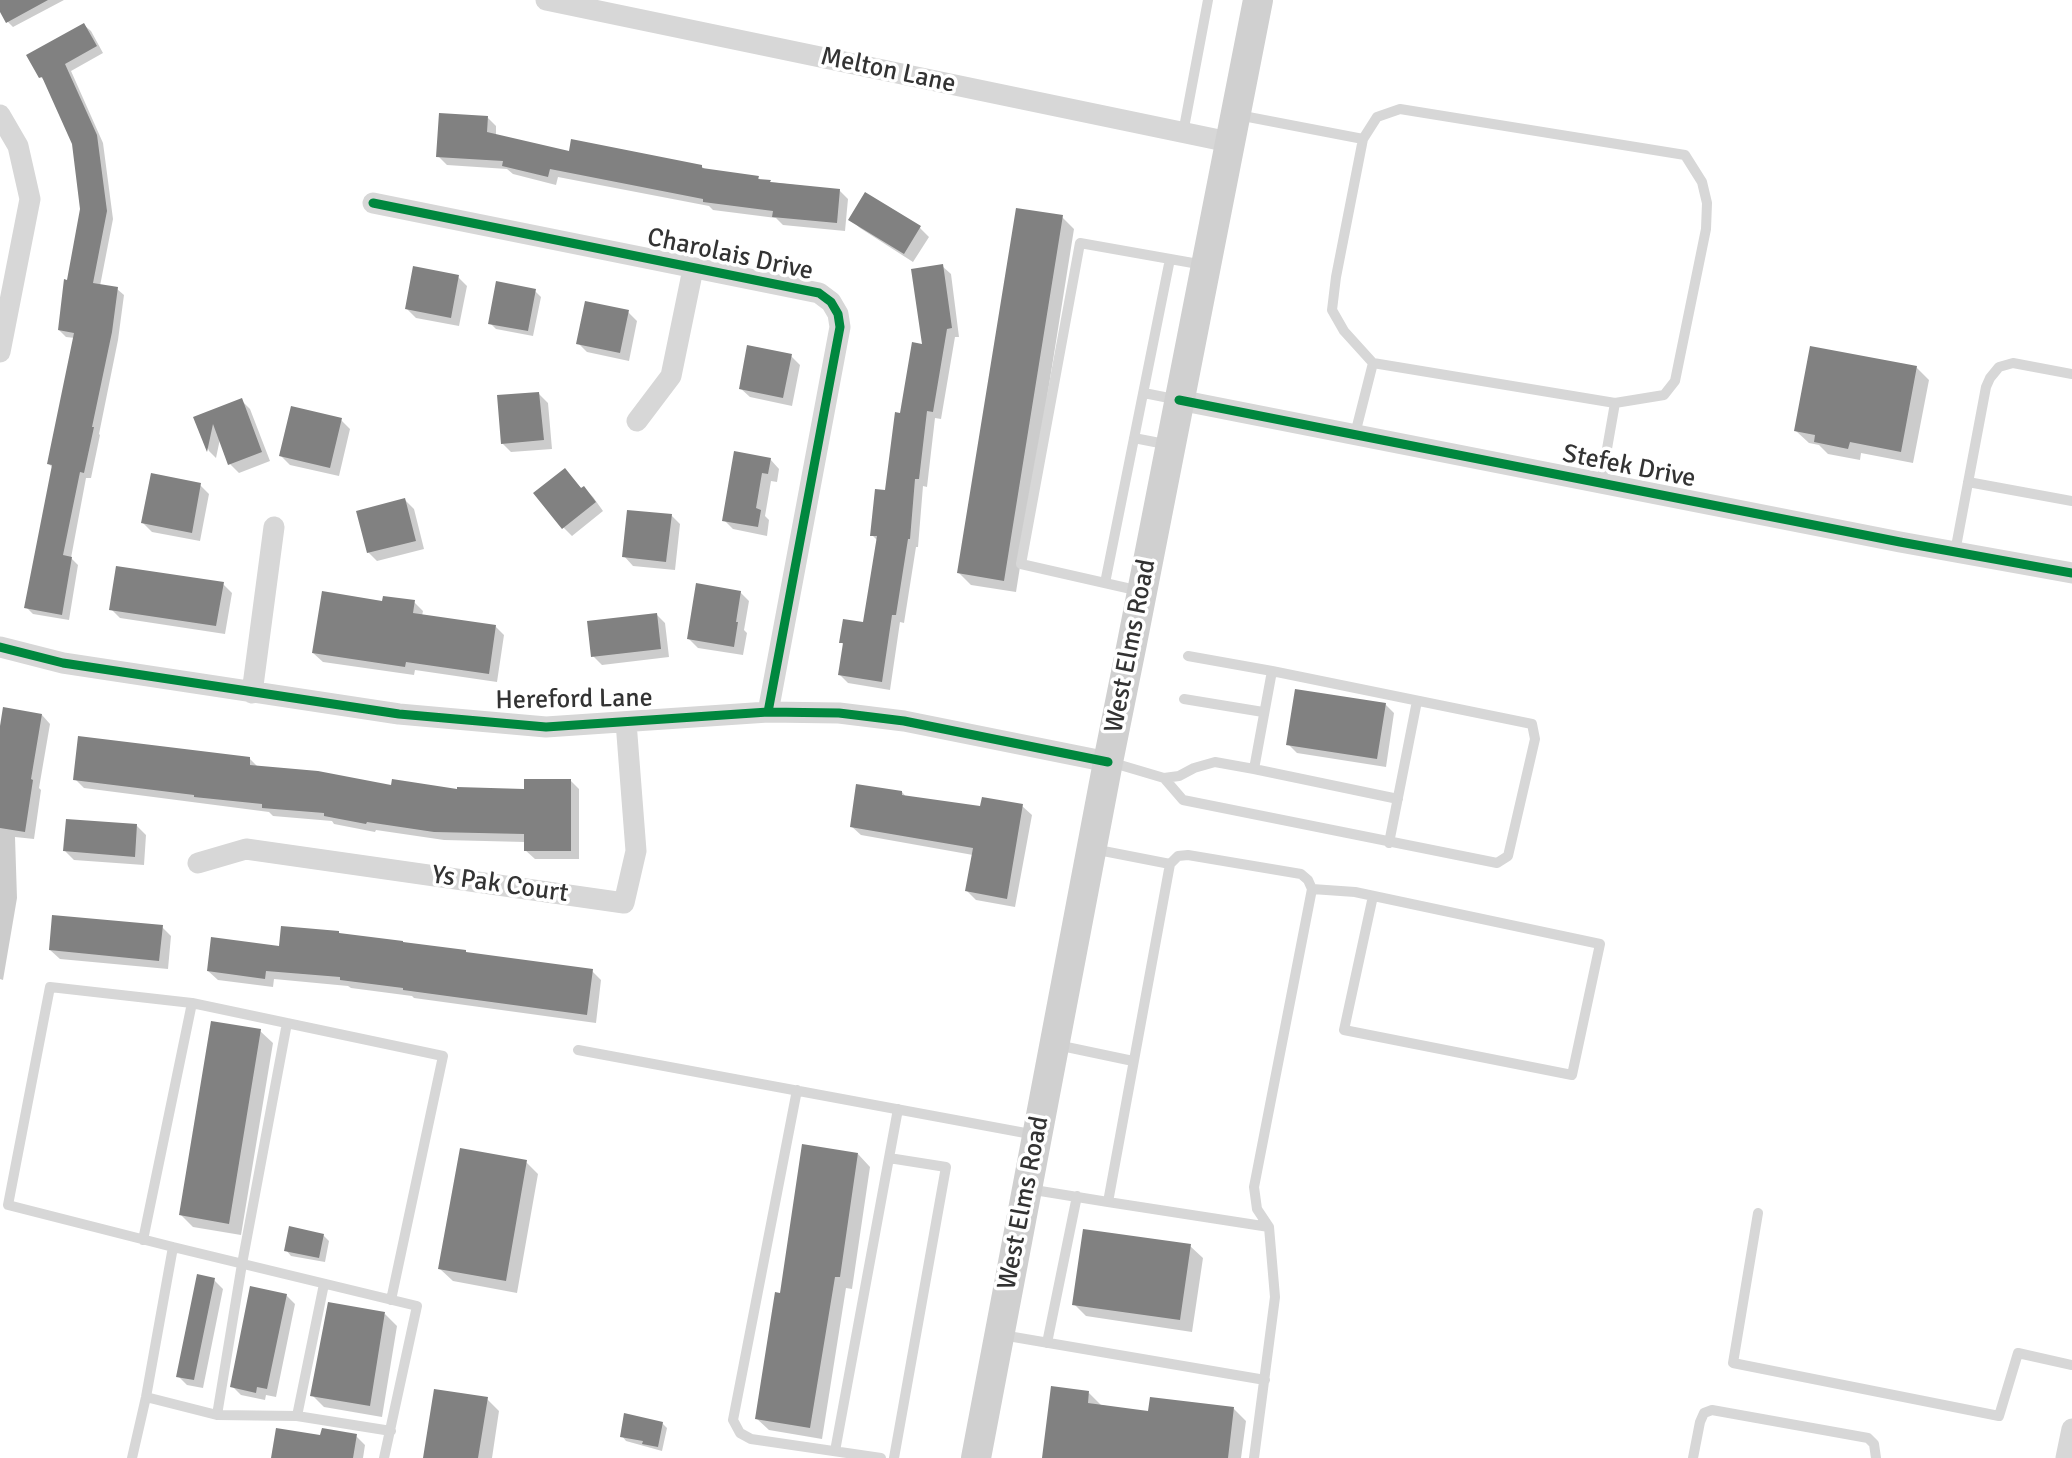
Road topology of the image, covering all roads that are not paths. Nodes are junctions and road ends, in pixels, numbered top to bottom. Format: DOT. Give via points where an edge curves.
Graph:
graph roads {
  1 [pos="546,0"];
  2 [pos="1208,0"];
  3 [pos="1258,0"];
  4 [pos="0,116"];
  5 [pos="1232,128"];
  6 [pos="1183,133"];
  7 [pos="1363,139"];
  8 [pos="373,203"];
  9 [pos="1170,259"];
  10 [pos="1205,265"];
  11 [pos="693,268"];
  12 [pos="0,352"];
  13 [pos="1373,363"];
  14 [pos="2072,374"];
  15 [pos="1144,393"];
  16 [pos="1179,400"];
  17 [pos="1615,403"];
  18 [pos="637,421"];
  19 [pos="1355,434"];
  20 [pos="1135,438"];
  21 [pos="1170,445"];
  22 [pos="1968,482"];
  23 [pos="1601,483"];
  24 [pos="2072,501"];
  25 [pos="274,527"];
  26 [pos="1955,552"];
  27 [pos="2072,573"];
  28 [pos="1105,583"];
  29 [pos="1143,591"];
  30 [pos="0,647"];
  31 [pos="1188,656"];
  32 [pos="1272,671"];
  33 [pos="252,693"];
  34 [pos="1184,699"];
  35 [pos="1417,701"];
  36 [pos="768,712"];
  37 [pos="1264,712"];
  38 [pos="626,722"];
  39 [pos="1108,762"];
  40 [pos="1254,769"];
  41 [pos="1164,778"];
  42 [pos="1398,799"];
  43 [pos="1389,843"];
  44 [pos="1091,849"];
  45 [pos="198,863"];
  46 [pos="1170,864"];
  47 [pos="1312,889"];
  48 [pos="1373,895"];
  49 [pos="192,1003"];
  50 [pos="287,1023"];
  51 [pos="1054,1044"];
  52 [pos="578,1050"];
  53 [pos="1133,1061"];
  54 [pos="797,1090"];
  55 [pos="898,1109"];
  56 [pos="1037,1135"];
  57 [pos="889,1158"];
  58 [pos="1027,1189"];
  59 [pos="1077,1196"];
  60 [pos="1108,1202"];
  61 [pos="1758,1213"];
  62 [pos="1269,1227"];
  63 [pos="144,1240"];
  64 [pos="173,1247"];
  65 [pos="242,1264"];
  66 [pos="324,1284"];
  67 [pos="391,1300"];
  68 [pos="999,1335"];
  69 [pos="1047,1343"];
  70 [pos="2072,1365"];
  71 [pos="1265,1380"];
  72 [pos="146,1397"];
  73 [pos="217,1415"];
  74 [pos="298,1416"];
  75 [pos="2072,1429"];
  76 [pos="391,1431"];
  77 [pos="835,1451"];
  78 [pos="132,1458"];
  79 [pos="384,1458"];
  80 [pos="881,1458"];
  81 [pos="894,1458"];
  82 [pos="976,1458"];
  83 [pos="1256,1458"];
  84 [pos="1693,1458"];
  85 [pos="1876,1458"];
  86 [pos="2066,1458"];
  1 -- 6 [label="street, Melton Lane"];
  2 -- 6 [label="lane"];
  3 -- 5 [label="main road, West Elms Road"];
  4 -- 12 [label="street" via="18,146 30,199"];
  5 -- 6 [label="street, Melton Lane"];
  5 -- 7 [label="lane"];
  5 -- 10 [label="main road, West Elms Road"];
  7 -- 13 [label="lane" via="1332,310"];
  7 -- 17 [label="lane" via="1377,117 1400,108 1685,155 1702,182 1706,229 1675,381 1664,395"];
  8 -- 11 [label="street, Charolais Drive"];
  9 -- 10 [label="lane"];
  9 -- 15 [label="lane"];
  9 -- 28 [label="lane" via="1080,243 1021,564"];
  10 -- 16 [label="main road, West Elms Road"];
  11 -- 18 [label="street" via="671,376"];
  11 -- 36 [label="street, Charolais Drive" via="819,293 838,314"];
  13 -- 17 [label="lane"];
  13 -- 19 [label="lane"];
  14 -- 22 [label="lane" via="2013,363 1999,367 1986,387"];
  15 -- 16 [label="lane"];
  15 -- 20 [label="lane"];
  16 -- 19 [label="street, Stefek Drive"];
  16 -- 21 [label="main road, West Elms Road"];
  17 -- 23 [label="lane"];
  19 -- 23 [label="street, Stefek Drive"];
  20 -- 21 [label="lane"];
  20 -- 28 [label="lane"];
  21 -- 29 [label="main road, West Elms Road"];
  22 -- 24 [label="lane"];
  22 -- 26 [label="lane"];
  23 -- 26 [label="street, Stefek Drive"];
  25 -- 33 [label="street"];
  26 -- 27 [label="street, Stefek Drive"];
  28 -- 29 [label="lane"];
  29 -- 39 [label="main road, West Elms Road"];
  30 -- 33 [label="street, Hereford Lane" via="63,663"];
  31 -- 32 [label="lane"];
  32 -- 35 [label="lane"];
  32 -- 37 [label="lane"];
  33 -- 38 [label="street, Hereford Lane" via="501,724 546,727"];
  34 -- 37 [label="lane"];
  35 -- 42 [label="lane"];
  35 -- 43 [label="lane" via="1532,724 1535,739 1508,856 1497,863"];
  36 -- 38 [label="street, Hereford Lane"];
  36 -- 39 [label="street, Hereford Lane" via="904,720"];
  37 -- 40 [label="lane"];
  38 -- 45 [label="street, Ys Pak Court" via="636,851 624,903 246,849"];
  39 -- 41 [label="lane"];
  39 -- 44 [label="main road, West Elms Road"];
  40 -- 41 [label="lane" via="1215,762"];
  40 -- 42 [label="lane"];
  41 -- 43 [label="lane" via="1183,800"];
  42 -- 43 [label="lane"];
  44 -- 46 [label="lane"];
  44 -- 51 [label="main road, West Elms Road"];
  46 -- 47 [label="lane" via="1178,856 1188,855 1301,874"];
  46 -- 53 [label="lane"];
  47 -- 48 [label="lane"];
  47 -- 62 [label="lane" via="1254,1187 1257,1209"];
  48 -- 48 [label="lane" via="1600,944 1572,1075 1344,1031"];
  49 -- 50 [label="lane"];
  49 -- 63 [label="lane"];
  49 -- 63 [label="lane" via="51,987 8,1205"];
  50 -- 65 [label="lane"];
  50 -- 67 [label="lane" via="443,1056"];
  51 -- 53 [label="lane"];
  51 -- 56 [label="main road, West Elms Road"];
  52 -- 54 [label="lane"];
  53 -- 60 [label="lane"];
  54 -- 55 [label="lane"];
  54 -- 77 [label="lane" via="733,1420 740,1433 751,1439"];
  55 -- 56 [label="lane"];
  55 -- 57 [label="lane"];
  56 -- 58 [label="main road, West Elms Road"];
  57 -- 77 [label="lane"];
  57 -- 81 [label="lane" via="946,1167"];
  58 -- 59 [label="lane"];
  58 -- 68 [label="main road, West Elms Road"];
  59 -- 60 [label="lane"];
  59 -- 69 [label="lane"];
  60 -- 62 [label="lane"];
  61 -- 70 [label="lane" via="1733,1363 1999,1416 2018,1353"];
  62 -- 71 [label="lane" via="1275,1297"];
  63 -- 64 [label="lane"];
  64 -- 65 [label="lane"];
  64 -- 72 [label="lane"];
  65 -- 66 [label="lane"];
  65 -- 73 [label="lane"];
  66 -- 67 [label="lane"];
  66 -- 74 [label="lane"];
  67 -- 76 [label="lane" via="417,1306"];
  68 -- 69 [label="lane"];
  68 -- 82 [label="main road, West Elms Road"];
  69 -- 71 [label="lane"];
  71 -- 83 [label="lane"];
  72 -- 73 [label="lane"];
  72 -- 78 [label="lane"];
  73 -- 74 [label="lane"];
  74 -- 76 [label="lane"];
  75 -- 86 [label="street"];
  76 -- 79 [label="lane"];
  77 -- 80 [label="lane"];
  84 -- 85 [label="lane" via="1700,1422 1704,1413 1712,1410 1868,1438"];
}
